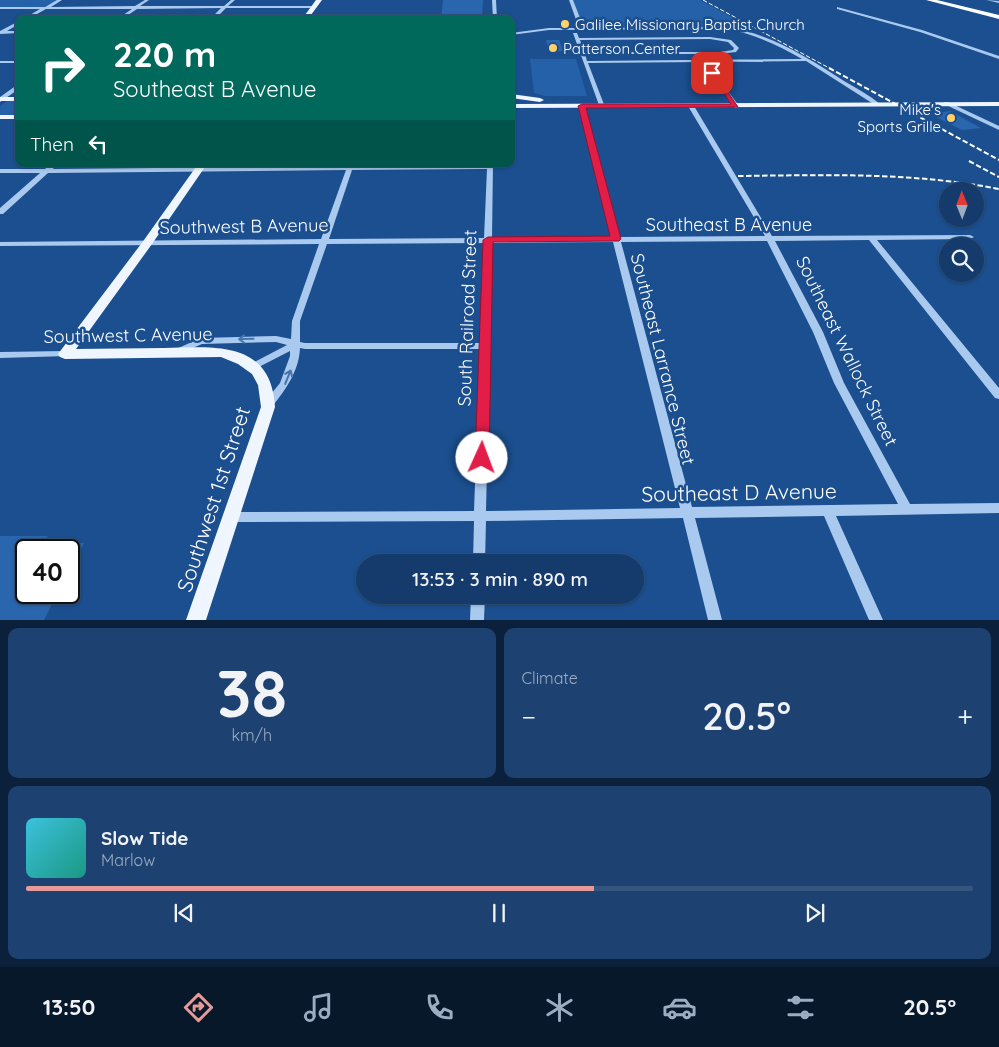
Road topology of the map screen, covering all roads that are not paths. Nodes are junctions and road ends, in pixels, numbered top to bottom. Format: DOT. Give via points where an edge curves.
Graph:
graph roads {
  1 [pos="60,0"];
  2 [pos="147,0"];
  3 [pos="233,0"];
  4 [pos="319,0"];
  5 [pos="494,0"];
  6 [pos="571,0"];
  7 [pos="930,0"];
  8 [pos="946,0"];
  9 [pos="988,0"];
  10 [pos="999,2"];
  11 [pos="314,6"];
  12 [pos="136,7"];
  13 [pos="226,7"];
  14 [pos="0,8"];
  15 [pos="46,8"];
  16 [pos="838,8"];
  17 [pos="999,14"];
  18 [pos="33,15"];
  19 [pos="125,15"];
  20 [pos="217,15"];
  21 [pos="308,15"];
  22 [pos="495,15"];
  23 [pos="15,24"];
  24 [pos="574,29"];
  25 [pos="582,29"];
  26 [pos="0,32"];
  27 [pos="15,32"];
  28 [pos="515,34"];
  29 [pos="577,39"];
  30 [pos="582,53"];
  31 [pos="999,58"];
  32 [pos="805,60"];
  33 [pos="703,61"];
  34 [pos="0,62"];
  35 [pos="15,62"];
  36 [pos="585,62"];
  37 [pos="15,89"];
  38 [pos="515,97"];
  39 [pos="0,99"];
  40 [pos="15,99"];
  41 [pos="999,100"];
  42 [pos="948,103"];
  43 [pos="877,104"];
  44 [pos="999,104"];
  45 [pos="515,106"];
  46 [pos="578,106"];
  47 [pos="691,106"];
  48 [pos="736,106"];
  49 [pos="602,107"];
  50 [pos="0,117"];
  51 [pos="15,117"];
  52 [pos="999,128"];
  53 [pos="51,167"];
  54 [pos="200,167"];
  55 [pos="350,167"];
  56 [pos="490,167"];
  57 [pos="0,171"];
  58 [pos="46,171"];
  59 [pos="0,212"];
  60 [pos="939,237"];
  61 [pos="872,238"];
  62 [pos="616,239"];
  63 [pos="770,239"];
  64 [pos="488,240"];
  65 [pos="326,241"];
  66 [pos="148,242"];
  67 [pos="0,244"];
  68 [pos="294,345"];
  69 [pos="485,346"];
  70 [pos="179,351"];
  71 [pos="65,354"];
  72 [pos="0,355"];
  73 [pos="252,367"];
  74 [pos="999,394"];
  75 [pos="268,404"];
  76 [pos="999,508"];
  77 [pos="907,510"];
  78 [pos="828,511"];
  79 [pos="686,513"];
  80 [pos="480,516"];
  81 [pos="231,517"];
  82 [pos="479,554"];
  83 [pos="478,604"];
  84 [pos="196,620"];
  85 [pos="477,620"];
  86 [pos="715,620"];
  87 [pos="876,620"];
  1 -- 15 [label="street"];
  2 -- 12 [label="street"];
  3 -- 13 [label="street"];
  4 -- 11 [label="main road"];
  5 -- 22 [label="street"];
  6 -- 25 [label="street"];
  7 -- 17 [label="highway"];
  8 -- 17 [label="highway"];
  9 -- 10 [label="street"];
  11 -- 13 [label="street"];
  11 -- 21 [label="main road"];
  12 -- 13 [label="street"];
  12 -- 15 [label="street"];
  12 -- 19 [label="street"];
  13 -- 20 [label="street"];
  14 -- 15 [label="street"];
  15 -- 18 [label="street"];
  16 -- 31 [label="street" via="935,35"];
  23 -- 26 [label="street"];
  24 -- 25 [label="street"];
  24 -- 28 [label="street"];
  24 -- 29 [label="street"];
  25 -- 32 [label="street" via="734,28 761,36"];
  26 -- 27 [label="street"];
  29 -- 30 [label="street"];
  29 -- 30 [label="street" via="710,38 736,45 734,51 720,53"];
  30 -- 36 [label="street"];
  32 -- 33 [label="street"];
  32 -- 43 [label="street"];
  33 -- 36 [label="street"];
  33 -- 48 [label="street"];
  34 -- 35 [label="street"];
  36 -- 49 [label="street"];
  37 -- 39 [label="street"];
  38 -- 46 [label="main road"];
  39 -- 40 [label="main road"];
  41 -- 42 [label="main road"];
  42 -- 43 [label="main road"];
  42 -- 44 [label="main road"];
  42 -- 52 [label="street"];
  43 -- 48 [label="main road"];
  45 -- 46 [label="main road"];
  46 -- 49 [label="main road"];
  46 -- 62 [label="street, Southeast Larrance Street"];
  47 -- 48 [label="main road"];
  47 -- 49 [label="main road"];
  47 -- 63 [label="street, Southeast Wallock Street"];
  50 -- 51 [label="main road"];
  53 -- 58 [label="street"];
  54 -- 58 [label="street"];
  54 -- 66 [label="main road"];
  55 -- 65 [label="street"];
  56 -- 64 [label="street, South Railroad Street"];
  57 -- 58 [label="street"];
  58 -- 59 [label="street"];
  60 -- 61 [label="street, Southeast B Avenue"];
  61 -- 63 [label="street, Southeast B Avenue"];
  61 -- 74 [label="street"];
  62 -- 63 [label="street, Southeast B Avenue"];
  62 -- 64 [label="street, Southeast B Avenue"];
  62 -- 79 [label="street, Southeast Larrance Street"];
  63 -- 77 [label="street, Southeast Wallock Street" via="818,332 838,383"];
  64 -- 65 [label="street, Southwest B Avenue"];
  64 -- 69 [label="street, South Railroad Street"];
  65 -- 66 [label="street, Southwest B Avenue"];
  65 -- 68 [label="street" via="296,321"];
  66 -- 67 [label="street, Southwest B Avenue"];
  66 -- 71 [label="main road"];
  68 -- 69 [label="street"];
  68 -- 70 [label="street, one-way" via="276,339 200,340"];
  68 -- 73 [label="street"];
  75 -- 68 [label="street, one-way" via="284,385 295,356"];
  69 -- 80 [label="street, South Railroad Street"];
  70 -- 71 [label="main road, Southwest C Avenue"];
  70 -- 73 [label="main road, Southwest C Avenue" via="222,352"];
  71 -- 72 [label="street, Southwest C Avenue"];
  73 -- 75 [label="main road, Southwest 1st Street" via="260,372 268,390"];
  75 -- 81 [label="main road, Southwest 1st Street"];
  76 -- 77 [label="street, Southeast D Avenue"];
  77 -- 78 [label="street, Southeast D Avenue"];
  78 -- 79 [label="street, Southeast D Avenue"];
  78 -- 87 [label="street"];
  79 -- 80 [label="street, Southeast D Avenue"];
  79 -- 86 [label="street, Southeast Larrance Street"];
  80 -- 81 [label="street, Southeast D Avenue"];
  80 -- 82 [label="street, South Railroad Street"];
  81 -- 84 [label="main road, Southwest 1st Street"];
  83 -- 85 [label="street"];
}
